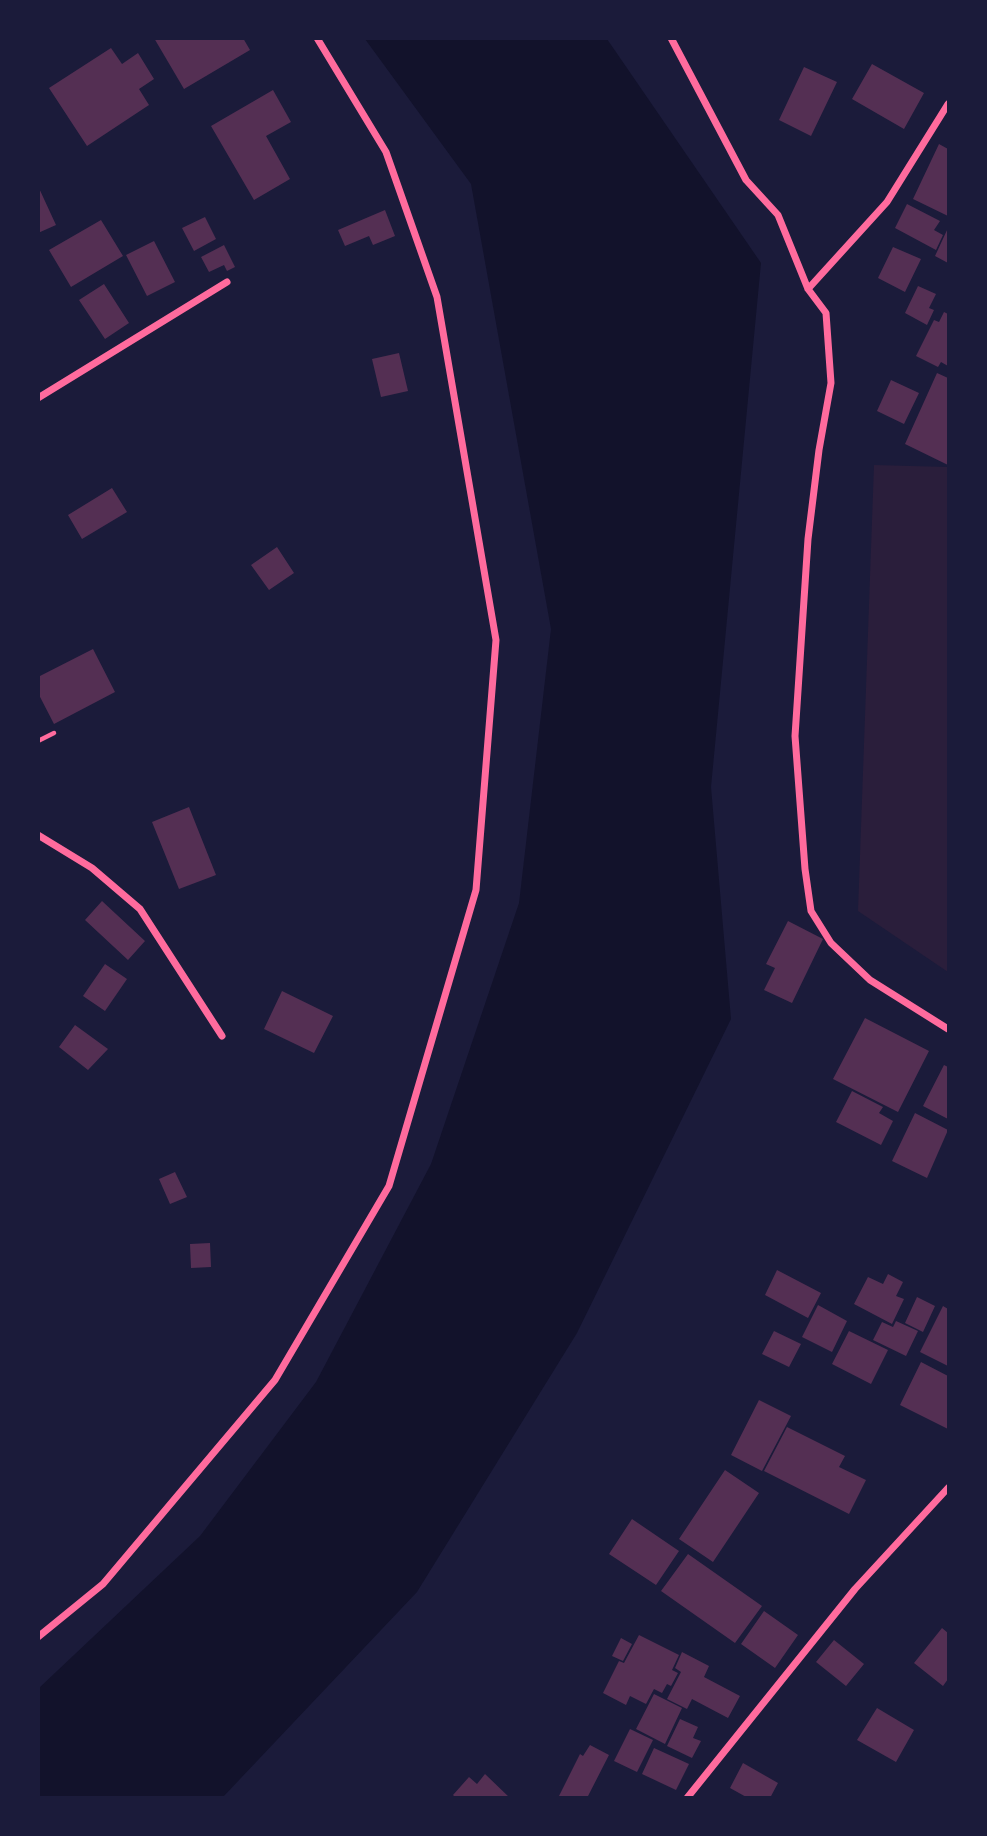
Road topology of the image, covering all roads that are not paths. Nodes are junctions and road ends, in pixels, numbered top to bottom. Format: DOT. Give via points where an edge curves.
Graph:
graph roads {
  1 [pos="317,38"];
  2 [pos="671,38"];
  3 [pos="948,104"];
  4 [pos="227,282"];
  5 [pos="808,289"];
  6 [pos="38,398"];
  7 [pos="38,835"];
  8 [pos="948,1029"];
  9 [pos="222,1036"];
  10 [pos="948,1488"];
  11 [pos="38,1637"];
  12 [pos="687,1797"];
  1 -- 11 [label="street" via="386,152 437,297 496,640 476,890 382,1199 275,1380 103,1584"];
  2 -- 5 [label="street" via="746,180 778,215"];
  3 -- 5 [label="street" via="887,202"];
  4 -- 6 [label="street"];
  5 -- 8 [label="street" via="826,313 831,383 808,539 795,736 811,911 831,943 870,980"];
  7 -- 9 [label="street" via="92,868 140,909"];
  10 -- 12 [label="street" via="855,1589"];
}
